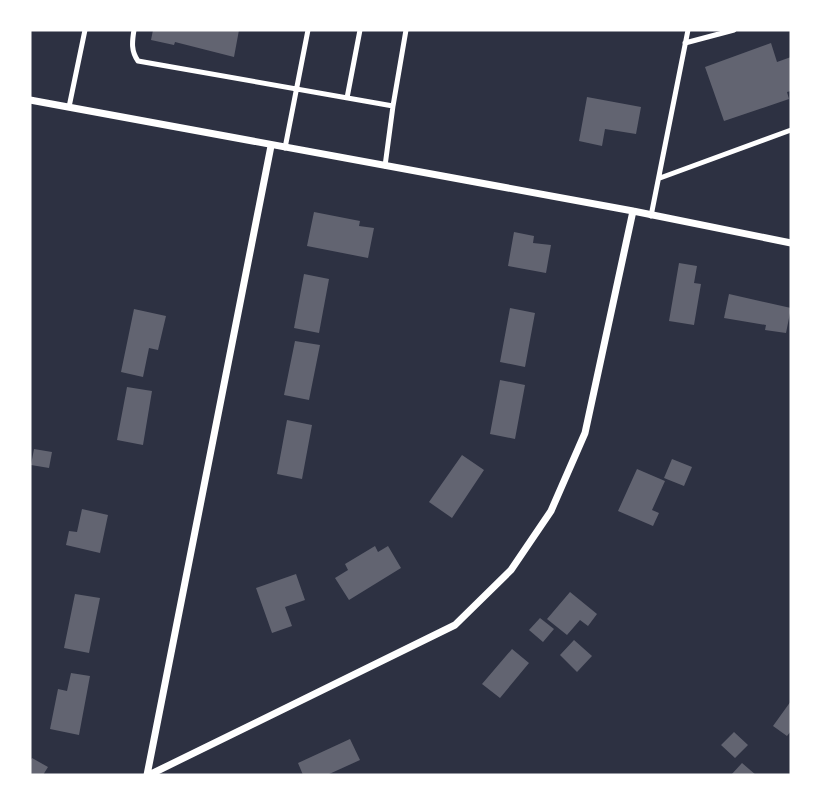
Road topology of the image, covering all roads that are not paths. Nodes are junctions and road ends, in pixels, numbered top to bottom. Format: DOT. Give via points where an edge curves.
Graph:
graph roads {
  1 [pos="85,30"];
  2 [pos="134,30"];
  3 [pos="307,30"];
  4 [pos="360,30"];
  5 [pos="406,30"];
  6 [pos="688,30"];
  7 [pos="734,30"];
  8 [pos="685,43"];
  9 [pos="295,89"];
  10 [pos="347,98"];
  11 [pos="30,100"];
  12 [pos="393,106"];
  13 [pos="69,107"];
  14 [pos="791,130"];
  15 [pos="271,146"];
  16 [pos="285,148"];
  17 [pos="385,166"];
  18 [pos="659,179"];
  19 [pos="633,211"];
  20 [pos="651,216"];
  21 [pos="791,243"];
  22 [pos="148,775"];
  1 -- 13 [label="lane"];
  2 -- 9 [label="lane" via="132,42 138,61"];
  3 -- 9 [label="lane"];
  4 -- 10 [label="lane"];
  5 -- 12 [label="lane"];
  6 -- 8 [label="lane"];
  7 -- 8 [label="lane"];
  8 -- 18 [label="lane"];
  9 -- 10 [label="lane"];
  9 -- 16 [label="lane"];
  10 -- 12 [label="lane"];
  11 -- 13 [label="street"];
  12 -- 17 [label="lane"];
  13 -- 15 [label="street"];
  14 -- 18 [label="lane"];
  15 -- 16 [label="street"];
  15 -- 22 [label="street"];
  16 -- 17 [label="street"];
  17 -- 19 [label="street"];
  18 -- 20 [label="lane"];
  19 -- 20 [label="street"];
  19 -- 22 [label="street" via="585,433 551,511 511,570 455,625"];
  20 -- 21 [label="street"];
}
